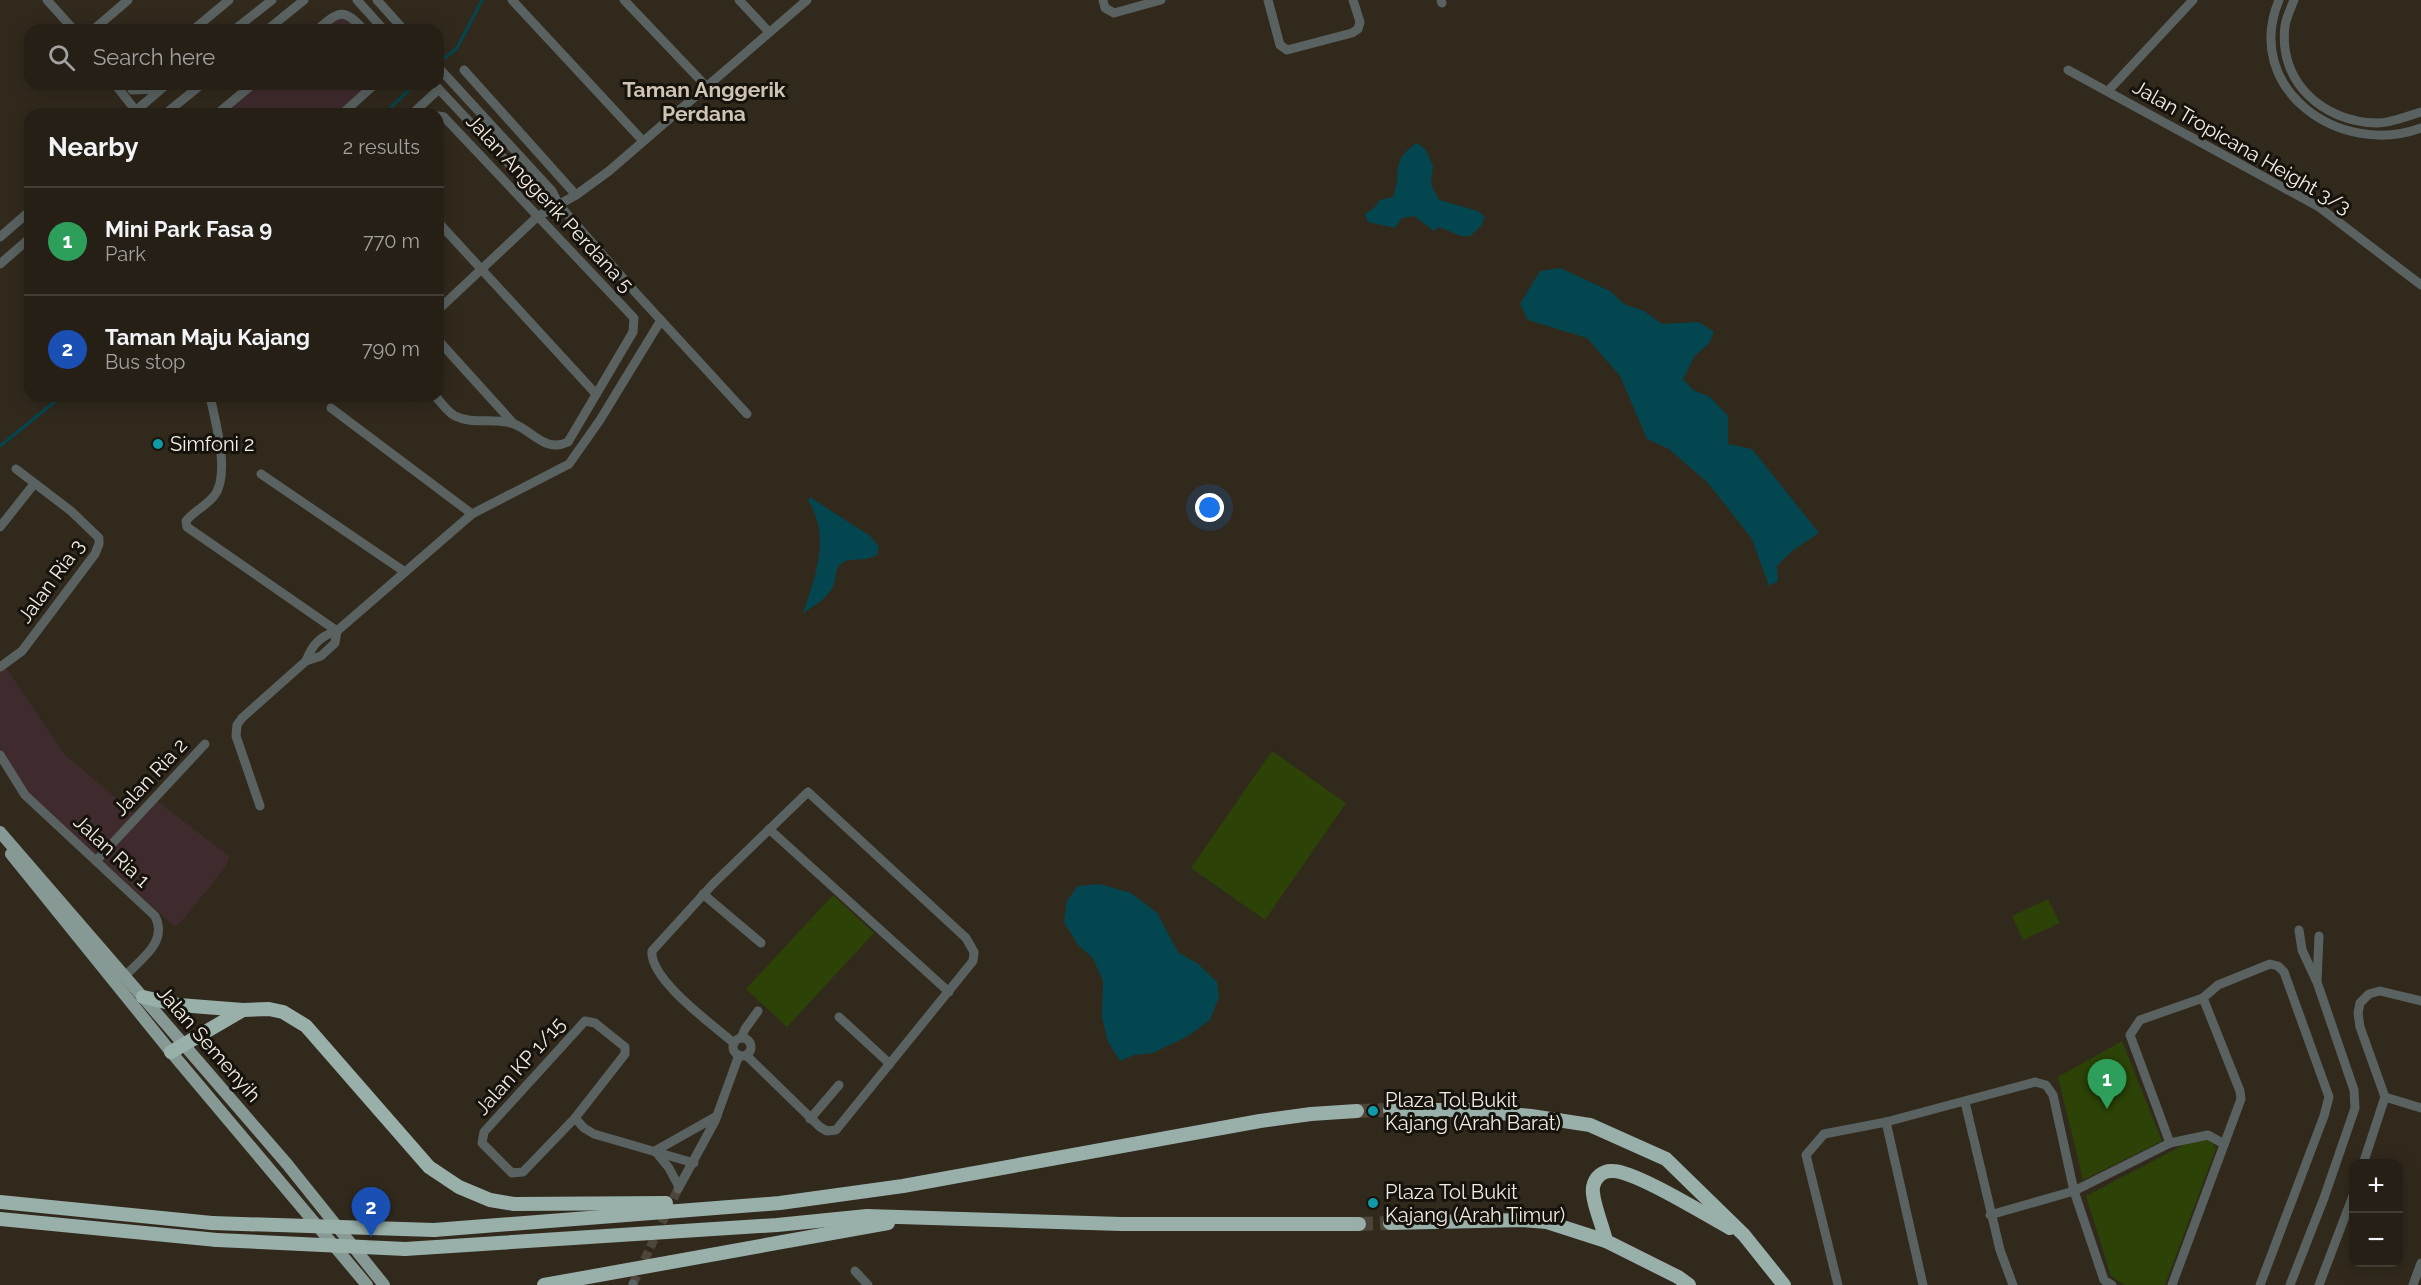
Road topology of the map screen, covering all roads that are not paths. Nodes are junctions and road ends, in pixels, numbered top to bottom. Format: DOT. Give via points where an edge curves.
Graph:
graph roads {
  1 [pos="48,0"];
  2 [pos="128,0"];
  3 [pos="229,0"];
  4 [pos="272,0"];
  5 [pos="304,0"];
  6 [pos="357,0"];
  7 [pos="376,0"];
  8 [pos="512,0"];
  9 [pos="624,0"];
  10 [pos="740,0"];
  11 [pos="807,0"];
  12 [pos="1103,0"];
  13 [pos="1161,0"];
  14 [pos="1268,0"];
  15 [pos="1353,0"];
  16 [pos="2193,0"];
  17 [pos="2279,0"];
  18 [pos="2294,0"];
  19 [pos="69,24"];
  20 [pos="100,24"];
  21 [pos="200,24"];
  22 [pos="242,24"];
  23 [pos="274,24"];
  24 [pos="324,24"];
  25 [pos="358,24"];
  26 [pos="379,24"];
  27 [pos="398,24"];
  28 [pos="769,32"];
  29 [pos="464,70"];
  30 [pos="2068,70"];
  31 [pos="444,74"];
  32 [pos="706,86"];
  33 [pos="125,90"];
  34 [pos="126,90"];
  35 [pos="161,90"];
  36 [pos="195,90"];
  37 [pos="246,90"];
  38 [pos="368,90"];
  39 [pos="433,90"];
  40 [pos="441,90"];
  41 [pos="2108,91"];
  42 [pos="126,108"];
  43 [pos="138,108"];
  44 [pos="143,108"];
  45 [pos="172,108"];
  46 [pos="224,108"];
  47 [pos="349,108"];
  48 [pos="417,108"];
  49 [pos="2421,112"];
  50 [pos="444,117"];
  51 [pos="2421,128"];
  52 [pos="643,141"];
  53 [pos="576,195"];
  54 [pos="559,205"];
  55 [pos="24,215"];
  56 [pos="537,217"];
  57 [pos="444,228"];
  58 [pos="0,237"];
  59 [pos="24,243"];
  60 [pos="0,264"];
  61 [pos="481,268"];
  62 [pos="2421,285"];
  63 [pos="444,304"];
  64 [pos="661,320"];
  65 [pos="444,347"];
  66 [pos="596,394"];
  67 [pos="211,402"];
  68 [pos="441,402"];
  69 [pos="331,408"];
  70 [pos="747,414"];
  71 [pos="514,424"];
  72 [pos="16,469"];
  73 [pos="261,474"];
  74 [pos="34,484"];
  75 [pos="472,514"];
  76 [pos="0,527"];
  77 [pos="405,572"];
  78 [pos="337,631"];
  79 [pos="0,667"];
  80 [pos="205,744"];
  81 [pos="0,755"];
  82 [pos="260,806"];
  83 [pos="769,830"];
  84 [pos="0,832"];
  85 [pos="0,838"];
  86 [pos="96,861"];
  87 [pos="703,894"];
  88 [pos="2299,930"];
  89 [pos="2319,936"];
  90 [pos="761,943"];
  91 [pos="125,976"];
  92 [pos="2317,982"];
  93 [pos="949,992"];
  94 [pos="143,997"];
  95 [pos="2203,998"];
  96 [pos="2421,1001"];
  97 [pos="243,1010"];
  98 [pos="758,1011"];
  99 [pos="839,1017"];
  100 [pos="737,1041"];
  101 [pos="183,1044"];
  102 [pos="171,1052"];
  103 [pos="742,1055"];
  104 [pos="890,1064"];
  105 [pos="839,1085"];
  106 [pos="2385,1097"];
  107 [pos="1965,1102"];
  108 [pos="2421,1108"];
  109 [pos="1390,1110"];
  110 [pos="1357,1111"];
  111 [pos="717,1116"];
  112 [pos="575,1118"];
  113 [pos="810,1119"];
  114 [pos="1886,1122"];
  115 [pos="2170,1143"];
  116 [pos="2224,1144"];
  117 [pos="655,1151"];
  118 [pos="2365,1159"];
  119 [pos="694,1163"];
  120 [pos="295,1174"];
  121 [pos="283,1184"];
  122 [pos="2074,1191"];
  123 [pos="0,1202"];
  124 [pos="780,1203"];
  125 [pos="2349,1206"];
  126 [pos="1990,1215"];
  127 [pos="0,1219"];
  128 [pos="911,1219"];
  129 [pos="1390,1223"];
  130 [pos="1359,1224"];
  131 [pos="1744,1235"];
  132 [pos="1606,1240"];
  133 [pos="2421,1263"];
  134 [pos="855,1271"];
  135 [pos="367,1285"];
  136 [pos="384,1285"];
  137 [pos="544,1285"];
  138 [pos="868,1285"];
  139 [pos="1689,1285"];
  140 [pos="1784,1285"];
  141 [pos="1839,1285"];
  142 [pos="1923,1285"];
  143 [pos="2013,1285"];
  144 [pos="2112,1285"];
  145 [pos="2172,1285"];
  146 [pos="2260,1285"];
  147 [pos="2290,1285"];
  148 [pos="2319,1285"];
  149 [pos="2413,1285"];
  1 -- 19 [label="street"];
  2 -- 20 [label="street"];
  3 -- 21 [label="street"];
  4 -- 22 [label="street"];
  5 -- 23 [label="street"];
  6 -- 26 [label="street"];
  7 -- 27 [label="street"];
  8 -- 52 [label="street"];
  9 -- 32 [label="street"];
  10 -- 28 [label="street"];
  11 -- 28 [label="street"];
  12 -- 13 [label="street" via="1105,8 1114,13"];
  14 -- 15 [label="street" via="1280,45 1287,50 1358,29 1360,22"];
  16 -- 41 [label="street"];
  17 -- 51 [label="street" via="2273,15 2271,48 2279,74 2294,99 2337,128 2368,136 2398,135"];
  18 -- 49 [label="street" via="2285,26 2287,59 2306,96 2332,114 2359,122 2379,123"];
  24 -- 25 [label="street" via="341,13"];
  28 -- 32 [label="street"];
  29 -- 53 [label="street"];
  30 -- 41 [label="street, Jalan Tropicana Height 3/3"];
  31 -- 54 [label="street" via="552,191"];
  32 -- 52 [label="street"];
  33 -- 42 [label="street"];
  34 -- 43 [label="street"];
  35 -- 44 [label="street"];
  36 -- 45 [label="street"];
  37 -- 46 [label="street"];
  38 -- 47 [label="street"];
  39 -- 48 [label="street"];
  40 -- 54 [label="street" via="544,201"];
  41 -- 62 [label="street, Jalan Tropicana Height 3/3" via="2319,207"];
  50 -- 56 [label="street, Jalan Anggerik Perdana 5"];
  52 -- 53 [label="street"];
  53 -- 54 [label="street"];
  54 -- 56 [label="street"];
  54 -- 64 [label="street"];
  55 -- 58 [label="street"];
  56 -- 61 [label="street"];
  56 -- 66 [label="street, Jalan Anggerik Perdana 5" via="634,318 633,332"];
  57 -- 61 [label="street"];
  59 -- 60 [label="street"];
  61 -- 63 [label="street"];
  61 -- 66 [label="street"];
  64 -- 70 [label="street"];
  64 -- 75 [label="street" via="569,464"];
  65 -- 71 [label="street"];
  66 -- 71 [label="street" via="568,442 562,445 550,445"];
  67 -- 78 [label="street" via="221,477 215,495 186,521 187,527"];
  68 -- 71 [label="street" via="453,415 466,420"];
  69 -- 75 [label="street"];
  72 -- 74 [label="street"];
  73 -- 77 [label="street"];
  74 -- 76 [label="street"];
  74 -- 79 [label="street, Jalan Ria 3" via="70,511 99,538 99,544 22,651"];
  75 -- 77 [label="street"];
  77 -- 78 [label="street"];
  78 -- 82 [label="street" via="335,643 321,656 306,662 237,725 236,736"];
  80 -- 86 [label="street, Jalan Ria 2"];
  81 -- 86 [label="street, Jalan Ria 1" via="25,795"];
  83 -- 87 [label="street"];
  83 -- 93 [label="street"];
  83 -- 93 [label="street" via="805,794 813,795 966,938 974,952 973,961"];
  84 -- 91 [label="main road, Jalan Semenyih"];
  85 -- 102 [label="main road, Jalan Semenyih" via="19,867"];
  86 -- 91 [label="street, Jalan Ria 1" via="155,916 159,925 155,946"];
  87 -- 90 [label="street"];
  87 -- 100 [label="street" via="659,941 651,957 666,982"];
  88 -- 92 [label="street" via="2302,950"];
  89 -- 92 [label="street"];
  91 -- 94 [label="main road, Jalan Semenyih"];
  92 -- 147 [label="street" via="2354,1090 2355,1108"];
  93 -- 104 [label="street"];
  94 -- 97 [label="highway" via="179,1005"];
  94 -- 101 [label="main road, Jalan Semenyih"];
  95 -- 115 [label="street" via="2140,1020 2130,1035"];
  95 -- 116 [label="street" via="2240,1091 2241,1099"];
  95 -- 146 [label="street" via="2218,985 2270,964 2278,966 2284,972 2328,1097"];
  96 -- 106 [label="street" via="2380,991 2369,994 2360,1003 2360,1027"];
  97 -- 101 [label="highway"];
  97 -- 124 [label="highway" via="283,1012 306,1026 429,1167 459,1187 490,1200 514,1204"];
  98 -- 100 [label="street"];
  99 -- 104 [label="street"];
  100 -- 103 [label="street" via="734,1050"];
  100 -- 103 [label="street" via="745,1038 750,1043 750,1050"];
  101 -- 102 [label="highway"];
  101 -- 120 [label="main road, Jalan Semenyih"];
  102 -- 121 [label="main road, Jalan Semenyih"];
  103 -- 111 [label="street"];
  103 -- 113 [label="street"];
  104 -- 113 [label="street" via="836,1130 827,1131"];
  105 -- 113 [label="street"];
  106 -- 108 [label="street"];
  106 -- 118 [label="street"];
  107 -- 114 [label="street"];
  107 -- 122 [label="street" via="2034,1082 2046,1085 2053,1095"];
  107 -- 126 [label="street"];
  109 -- 131 [label="highway" via="1468,1110 1590,1125 1666,1159"];
  110 -- 124 [label="highway" via="1260,1121 903,1186"];
  111 -- 117 [label="street"];
  111 -- 119 [label="street"];
  112 -- 112 [label="street, Jalan KP 1/15" via="519,1174 512,1173 482,1143 484,1132 585,1021 603,1029 625,1047 626,1054"];
  112 -- 117 [label="street" via="594,1134"];
  114 -- 141 [label="street" via="1824,1134 1806,1155"];
  114 -- 142 [label="street"];
  115 -- 116 [label="street" via="2208,1135"];
  115 -- 122 [label="street"];
  116 -- 145 [label="street"];
  117 -- 119 [label="street"];
  117 -- 119 [label="street" via="678,1188"];
  120 -- 121 [label="main road"];
  120 -- 136 [label="main road, Jalan Semenyih"];
  121 -- 135 [label="main road, Jalan Semenyih"];
  122 -- 126 [label="street"];
  122 -- 144 [label="street" via="2104,1280"];
  123 -- 124 [label="highway, bridge" via="212,1223 434,1230"];
  125 -- 148 [label="street"];
  126 -- 143 [label="street"];
  127 -- 128 [label="highway, bridge" via="217,1240 405,1249 867,1216"];
  128 -- 130 [label="highway"];
  128 -- 137 [label="highway"];
  129 -- 132 [label="highway" via="1522,1220 1547,1222"];
  131 -- 132 [label="highway" via="1631,1175 1613,1171 1596,1178 1593,1188"];
  131 -- 140 [label="highway"];
  132 -- 139 [label="highway"];
  133 -- 149 [label="street"];
  134 -- 138 [label="street"];
}
